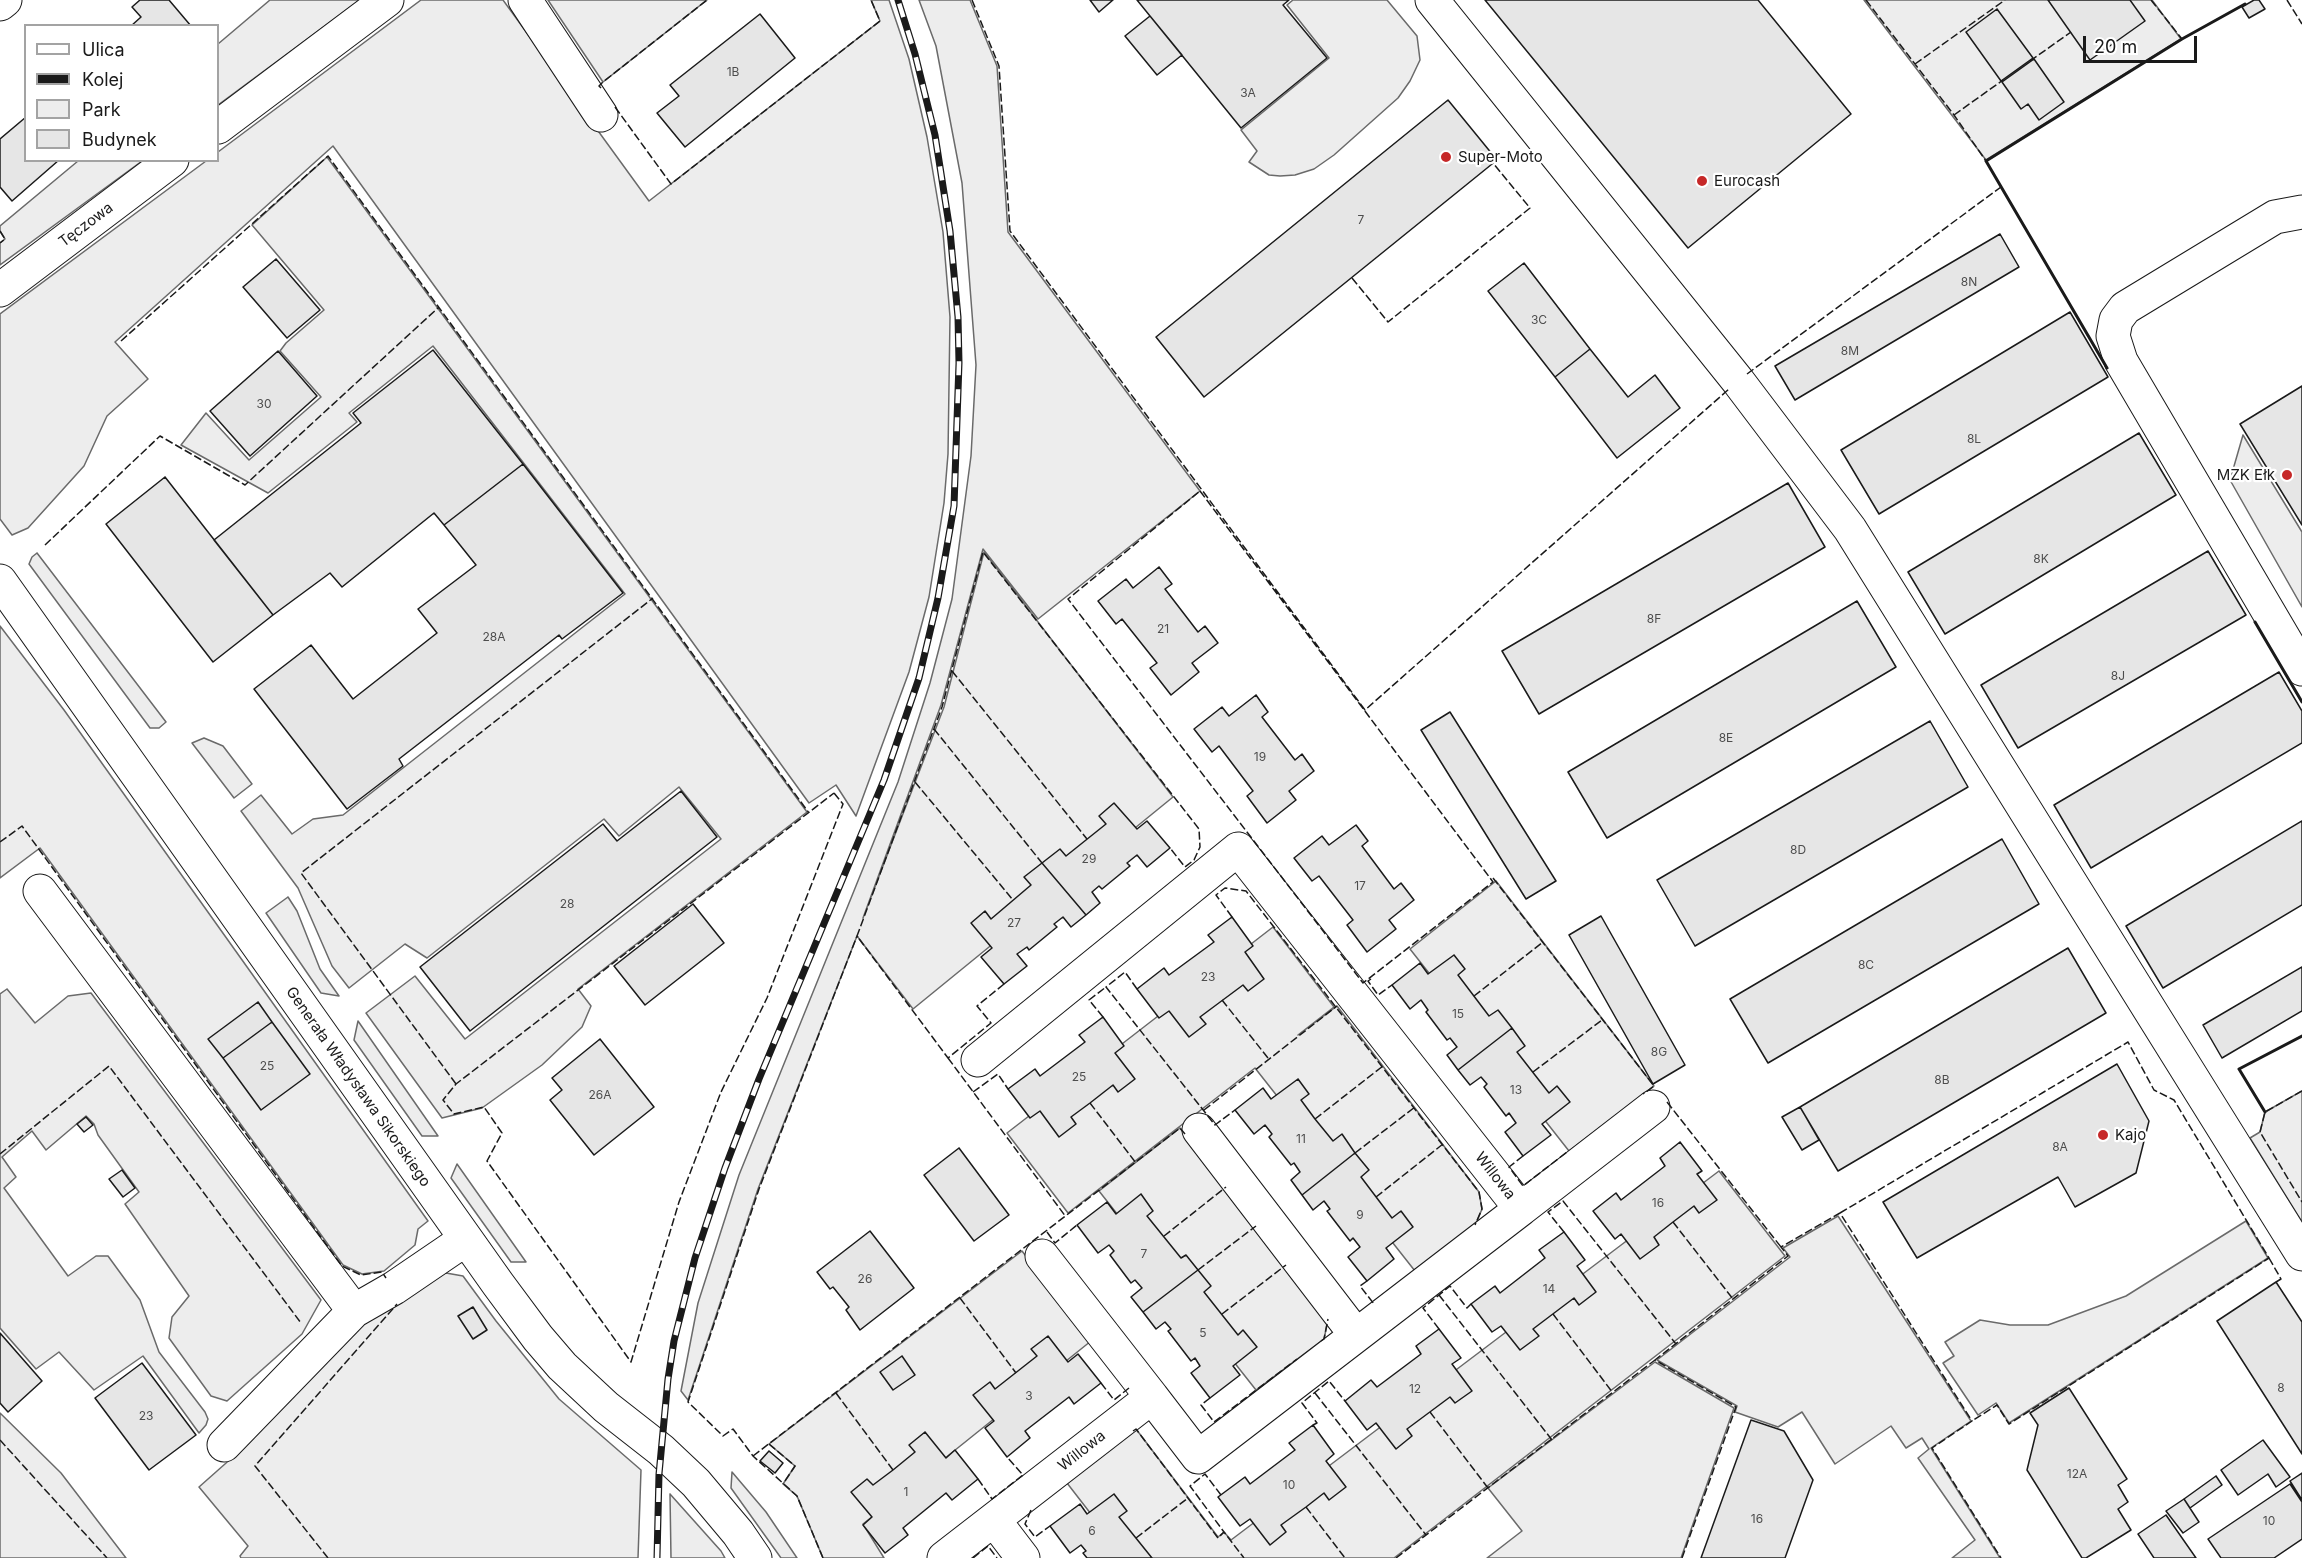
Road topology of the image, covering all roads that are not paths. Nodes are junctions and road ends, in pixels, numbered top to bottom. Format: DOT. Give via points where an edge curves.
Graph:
graph roads {
  1 [pos="387,0"];
  2 [pos="525,0"];
  3 [pos="1432,0"];
  4 [pos="601,115"];
  5 [pos="219,126"];
  6 [pos="169,162"];
  7 [pos="2302,212"];
  8 [pos="0,290"];
  9 [pos="0,581"];
  10 [pos="2302,669"];
  11 [pos="40,891"];
  12 [pos="978,1060"];
  13 [pos="1653,1107"];
  14 [pos="1199,1130"];
  15 [pos="1521,1209"];
  16 [pos="466,1239"];
  17 [pos="2302,1254"];
  18 [pos="1042,1256"];
  19 [pos="354,1311"];
  20 [pos="1356,1335"];
  21 [pos="1152,1397"];
  22 [pos="224,1445"];
  23 [pos="994,1520"];
  24 [pos="755,1558"];
  25 [pos="944,1558"];
  26 [pos="1023,1558"];
  1 -- 5 [label="street"];
  2 -- 4 [label="street"];
  3 -- 17 [label="street" via="1738,381 1850,529"];
  6 -- 8 [label="street, Tęczowa"];
  7 -- 10 [label="street" via="2276,217 2125,308 2116,320 2113,336 2121,361"];
  9 -- 16 [label="street, Generała Władysława Sikorskiego"];
  11 -- 19 [label="street"];
  12 -- 15 [label="street, Willowa" via="1238,849"];
  13 -- 15 [label="street"];
  14 -- 20 [label="street"];
  15 -- 20 [label="street, Willowa"];
  16 -- 19 [label="street"];
  16 -- 24 [label="street, Generała Władysława Sikorskiego" via="562,1366 696,1482"];
  18 -- 21 [label="street"];
  19 -- 22 [label="street"];
  20 -- 21 [label="street, Willowa" via="1198,1457"];
  21 -- 23 [label="street, Willowa"];
  23 -- 25 [label="street, Willowa"];
  23 -- 26 [label="street"];
}
